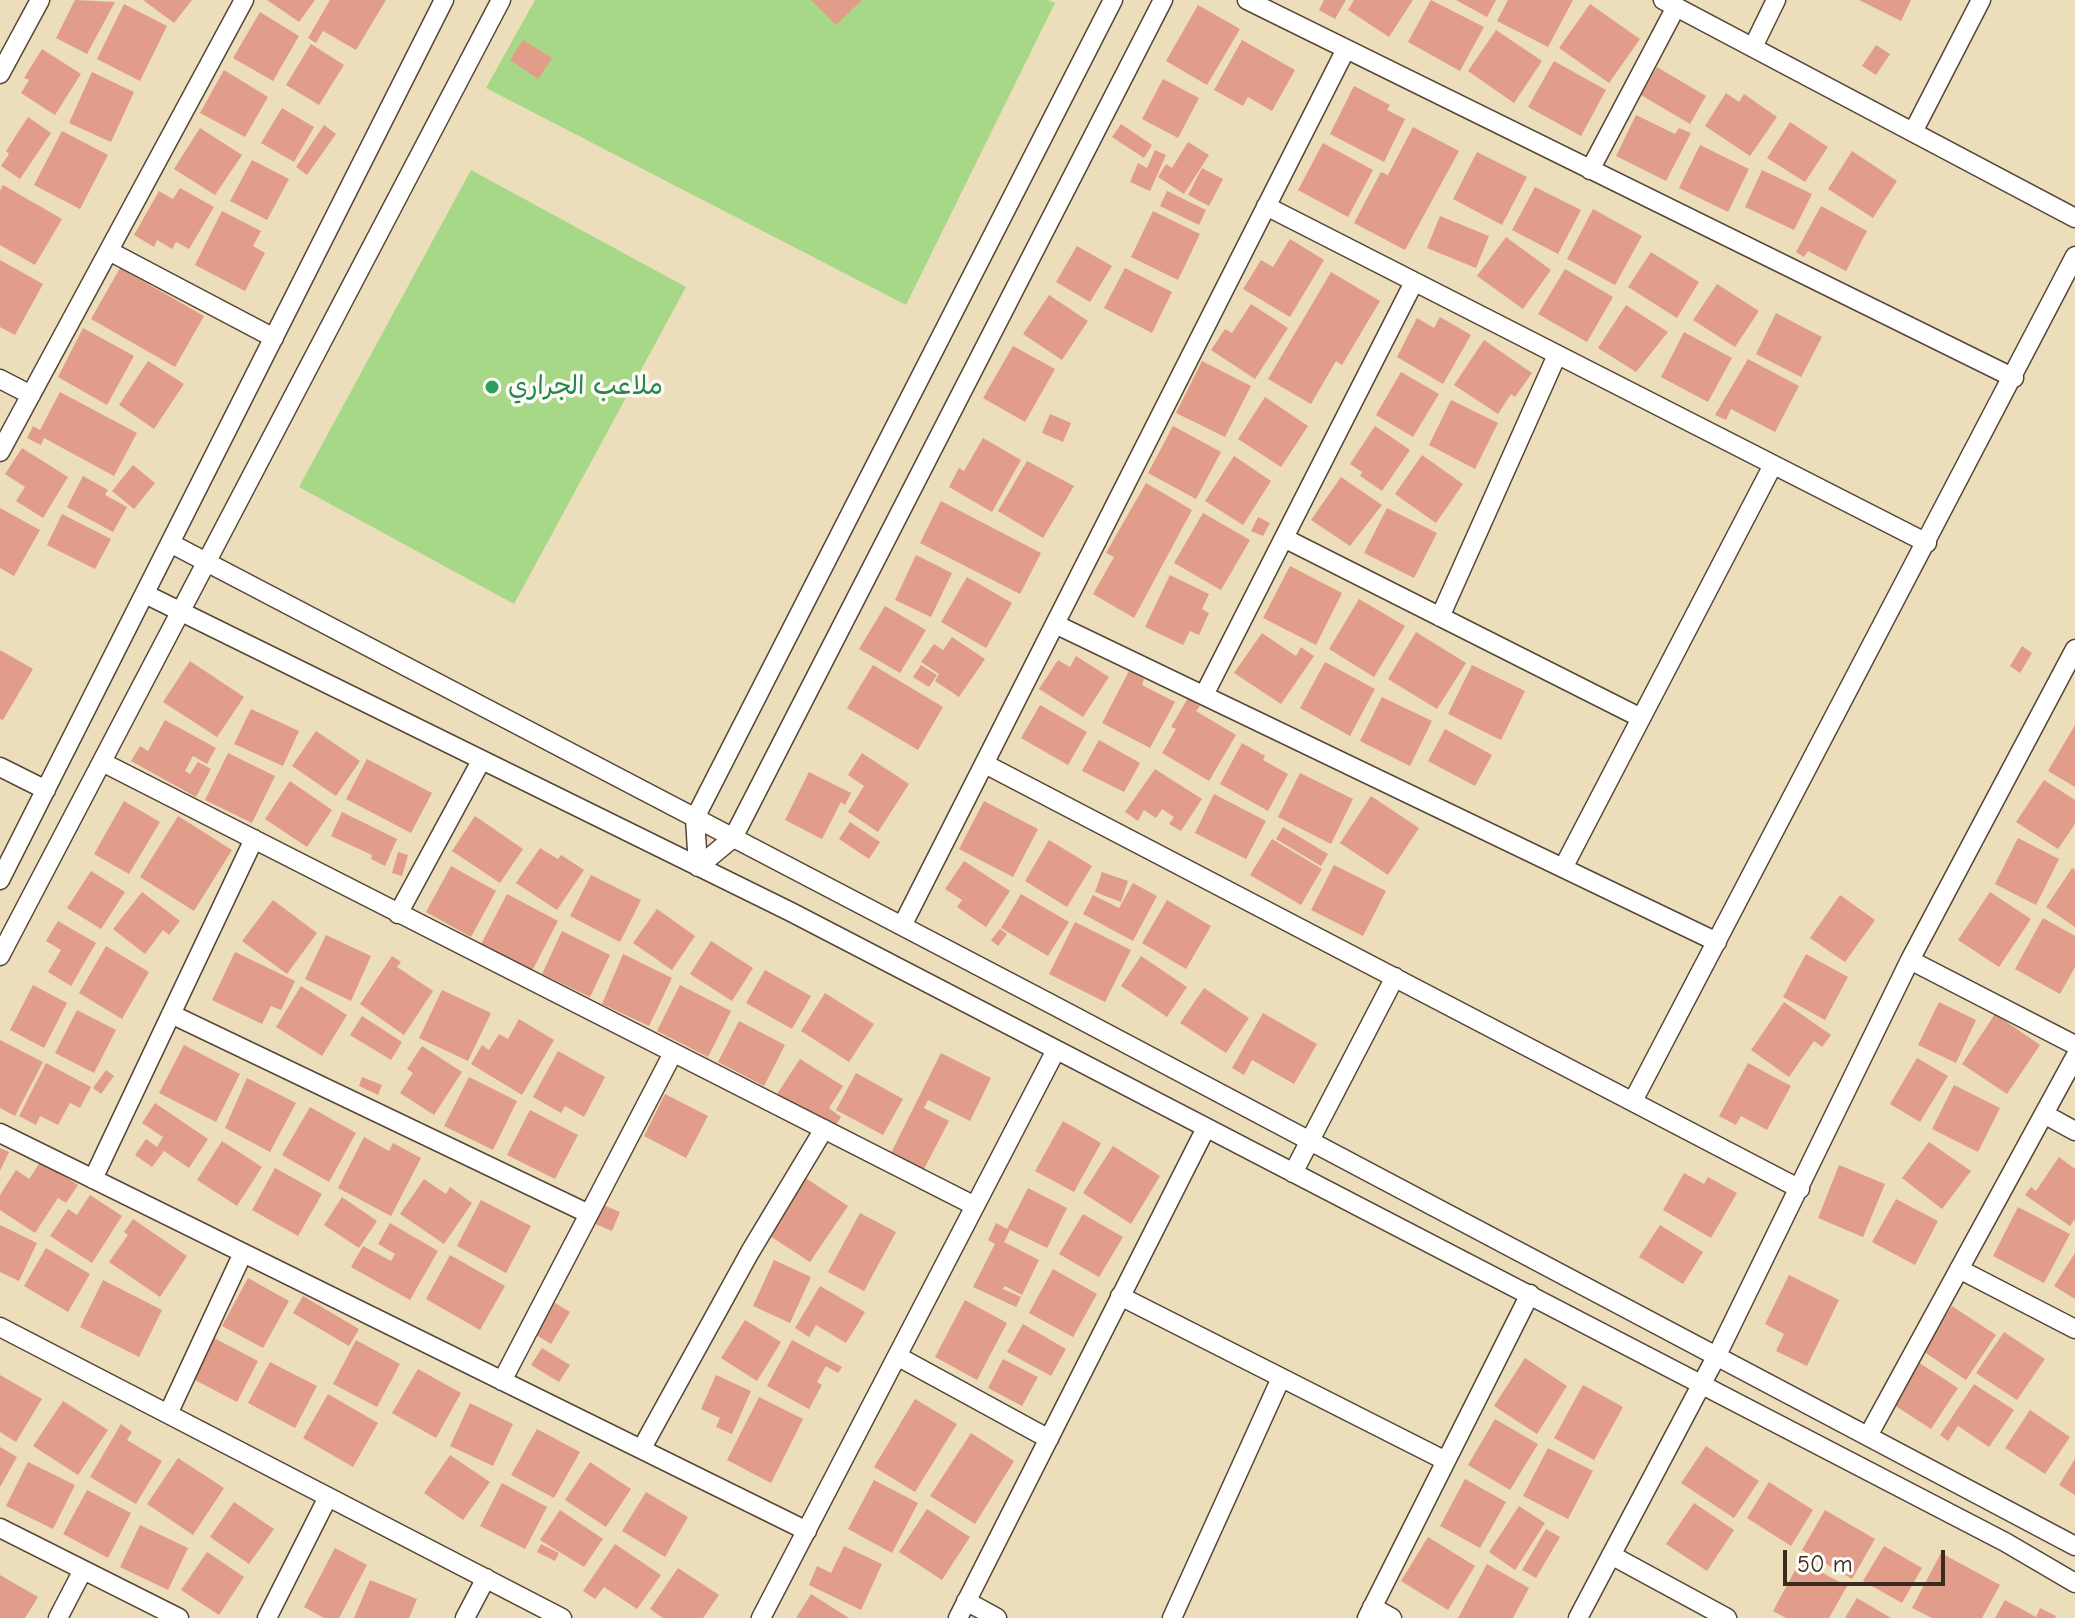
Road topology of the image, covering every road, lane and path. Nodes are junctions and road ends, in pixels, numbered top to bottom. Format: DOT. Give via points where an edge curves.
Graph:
graph roads {
  1 [pos="40,0"];
  2 [pos="244,0"];
  3 [pos="444,0"];
  4 [pos="501,0"];
  5 [pos="1163,0"];
  6 [pos="1247,0"];
  7 [pos="1776,0"];
  8 [pos="1981,0"];
  9 [pos="1104,3"];
  10 [pos="1670,4"];
  11 [pos="1753,47"];
  12 [pos="1346,49"];
  13 [pos="0,74"];
  14 [pos="1913,132"];
  15 [pos="1590,170"];
  16 [pos="1266,206"];
  17 [pos="2075,218"];
  18 [pos="109,251"];
  19 [pos="2075,256"];
  20 [pos="1414,282"];
  21 [pos="274,338"];
  22 [pos="1557,355"];
  23 [pos="2014,378"];
  24 [pos="0,379"];
  25 [pos="31,395"];
  26 [pos="0,452"];
  27 [pos="1773,465"];
  28 [pos="1284,538"];
  29 [pos="170,543"];
  30 [pos="1927,543"];
  31 [pos="206,562"];
  32 [pos="145,594"];
  33 [pos="180,612"];
  34 [pos="1440,617"];
  35 [pos="1055,624"];
  36 [pos="2075,649"];
  37 [pos="1204,695"];
  38 [pos="1641,718"];
  39 [pos="481,761"];
  40 [pos="102,762"];
  41 [pos="985,764"];
  42 [pos="0,767"];
  43 [pos="46,790"];
  44 [pos="695,818"];
  45 [pos="733,838"];
  46 [pos="254,839"];
  47 [pos="698,867"];
  48 [pos="1563,868"];
  49 [pos="0,880"];
  50 [pos="398,914"];
  51 [pos="902,926"];
  52 [pos="1717,942"];
  53 [pos="0,956"];
  54 [pos="1910,960"];
  55 [pos="1395,977"];
  56 [pos="171,1014"];
  57 [pos="2075,1045"];
  58 [pos="1056,1050"];
  59 [pos="673,1053"];
  60 [pos="2075,1057"];
  61 [pos="1633,1101"];
  62 [pos="2044,1114"];
  63 [pos="1206,1128"];
  64 [pos="824,1129"];
  65 [pos="2075,1131"];
  66 [pos="0,1133"];
  67 [pos="1310,1141"];
  68 [pos="1293,1173"];
  69 [pos="93,1179"];
  70 [pos="1800,1189"];
  71 [pos="975,1206"];
  72 [pos="589,1214"];
  73 [pos="243,1253"];
  74 [pos="1959,1269"];
  75 [pos="1530,1294"];
  76 [pos="1120,1296"];
  77 [pos="2075,1329"];
  78 [pos="1,1331"];
  79 [pos="1717,1355"];
  80 [pos="897,1356"];
  81 [pos="1281,1378"];
  82 [pos="502,1381"];
  83 [pos="1700,1384"];
  84 [pos="168,1414"];
  85 [pos="1868,1436"];
  86 [pos="1049,1439"];
  87 [pos="642,1448"];
  88 [pos="1446,1461"];
  89 [pos="328,1497"];
  90 [pos="0,1528"];
  91 [pos="807,1531"];
  92 [pos="2075,1546"];
  93 [pos="1611,1555"];
  94 [pos="83,1570"];
  95 [pos="486,1578"];
  96 [pos="2075,1583"];
  97 [pos="962,1610"];
  98 [pos="1370,1613"];
  99 [pos="58,1618"];
  100 [pos="179,1618"];
  101 [pos="267,1618"];
  102 [pos="465,1618"];
  103 [pos="562,1618"];
  104 [pos="761,1618"];
  105 [pos="997,1618"];
  106 [pos="1172,1618"];
  107 [pos="1392,1618"];
  108 [pos="1578,1618"];
  109 [pos="1727,1618"];
  1 -- 13 [label="street"];
  2 -- 18 [label="street"];
  3 -- 21 [label="street"];
  4 -- 31 [label="street"];
  5 -- 45 [label="street"];
  6 -- 12 [label="street"];
  7 -- 11 [label="street"];
  8 -- 14 [label="street"];
  9 -- 44 [label="street"];
  10 -- 11 [label="street"];
  10 -- 15 [label="street"];
  11 -- 14 [label="street"];
  12 -- 15 [label="street"];
  12 -- 16 [label="street"];
  14 -- 17 [label="street"];
  15 -- 23 [label="street"];
  16 -- 20 [label="street"];
  16 -- 35 [label="street"];
  18 -- 21 [label="street"];
  18 -- 25 [label="street"];
  19 -- 23 [label="street"];
  20 -- 22 [label="street"];
  20 -- 28 [label="street"];
  21 -- 29 [label="street"];
  22 -- 27 [label="street"];
  22 -- 34 [label="street"];
  23 -- 30 [label="street"];
  24 -- 25 [label="street"];
  25 -- 26 [label="street"];
  27 -- 30 [label="street"];
  27 -- 38 [label="street"];
  28 -- 34 [label="street"];
  28 -- 37 [label="street"];
  29 -- 31 [label="street"];
  29 -- 32 [label="street"];
  30 -- 52 [label="street"];
  31 -- 33 [label="street"];
  31 -- 44 [label="street"];
  32 -- 33 [label="street"];
  32 -- 43 [label="street"];
  33 -- 39 [label="street"];
  33 -- 40 [label="street"];
  34 -- 38 [label="street"];
  35 -- 37 [label="street"];
  35 -- 41 [label="street"];
  36 -- 54 [label="street"];
  37 -- 48 [label="street"];
  38 -- 48 [label="street"];
  39 -- 47 [label="street"];
  39 -- 50 [label="street"];
  40 -- 46 [label="street"];
  40 -- 53 [label="street"];
  41 -- 51 [label="street"];
  41 -- 55 [label="street"];
  42 -- 43 [label="street"];
  43 -- 49 [label="street"];
  44 -- 45 [label="street"];
  44 -- 47 [label="street"];
  45 -- 47 [label="street"];
  45 -- 51 [label="street"];
  46 -- 50 [label="street"];
  46 -- 56 [label="street"];
  47 -- 58 [label="street"];
  48 -- 52 [label="street"];
  50 -- 59 [label="street"];
  51 -- 67 [label="street"];
  52 -- 61 [label="street"];
  54 -- 57 [label="street"];
  54 -- 70 [label="street"];
  55 -- 61 [label="street"];
  55 -- 67 [label="street"];
  56 -- 69 [label="street"];
  56 -- 72 [label="street"];
  58 -- 63 [label="street"];
  58 -- 71 [label="street"];
  59 -- 64 [label="street"];
  59 -- 72 [label="street"];
  60 -- 62 [label="street"];
  61 -- 70 [label="street"];
  62 -- 65 [label="street"];
  62 -- 74 [label="street"];
  63 -- 68 [label="street"];
  63 -- 76 [label="street"];
  64 -- 71 [label="street"];
  64 -- 87 [label="street"];
  66 -- 69 [label="street"];
  67 -- 68 [label="street"];
  67 -- 79 [label="street"];
  68 -- 75 [label="street"];
  69 -- 73 [label="street"];
  70 -- 79 [label="street"];
  71 -- 80 [label="street"];
  72 -- 82 [label="street"];
  73 -- 82 [label="street"];
  73 -- 84 [label="street"];
  74 -- 77 [label="street"];
  74 -- 85 [label="street"];
  75 -- 83 [label="street"];
  75 -- 88 [label="street"];
  76 -- 81 [label="street"];
  76 -- 86 [label="street"];
  78 -- 84 [label="street"];
  79 -- 83 [label="street"];
  79 -- 85 [label="street"];
  80 -- 86 [label="street"];
  80 -- 91 [label="street"];
  81 -- 88 [label="street"];
  81 -- 106 [label="street"];
  82 -- 87 [label="street"];
  83 -- 93 [label="street"];
  83 -- 96 [label="street"];
  84 -- 89 [label="street"];
  85 -- 92 [label="street"];
  86 -- 97 [label="street"];
  87 -- 91 [label="street"];
  88 -- 98 [label="street"];
  89 -- 95 [label="street"];
  89 -- 101 [label="street"];
  90 -- 94 [label="street"];
  91 -- 104 [label="street"];
  93 -- 108 [label="street"];
  93 -- 109 [label="street"];
  94 -- 99 [label="street"];
  94 -- 100 [label="street"];
  95 -- 102 [label="street"];
  95 -- 103 [label="street"];
  97 -- 105 [label="street"];
  98 -- 107 [label="street"];
}
